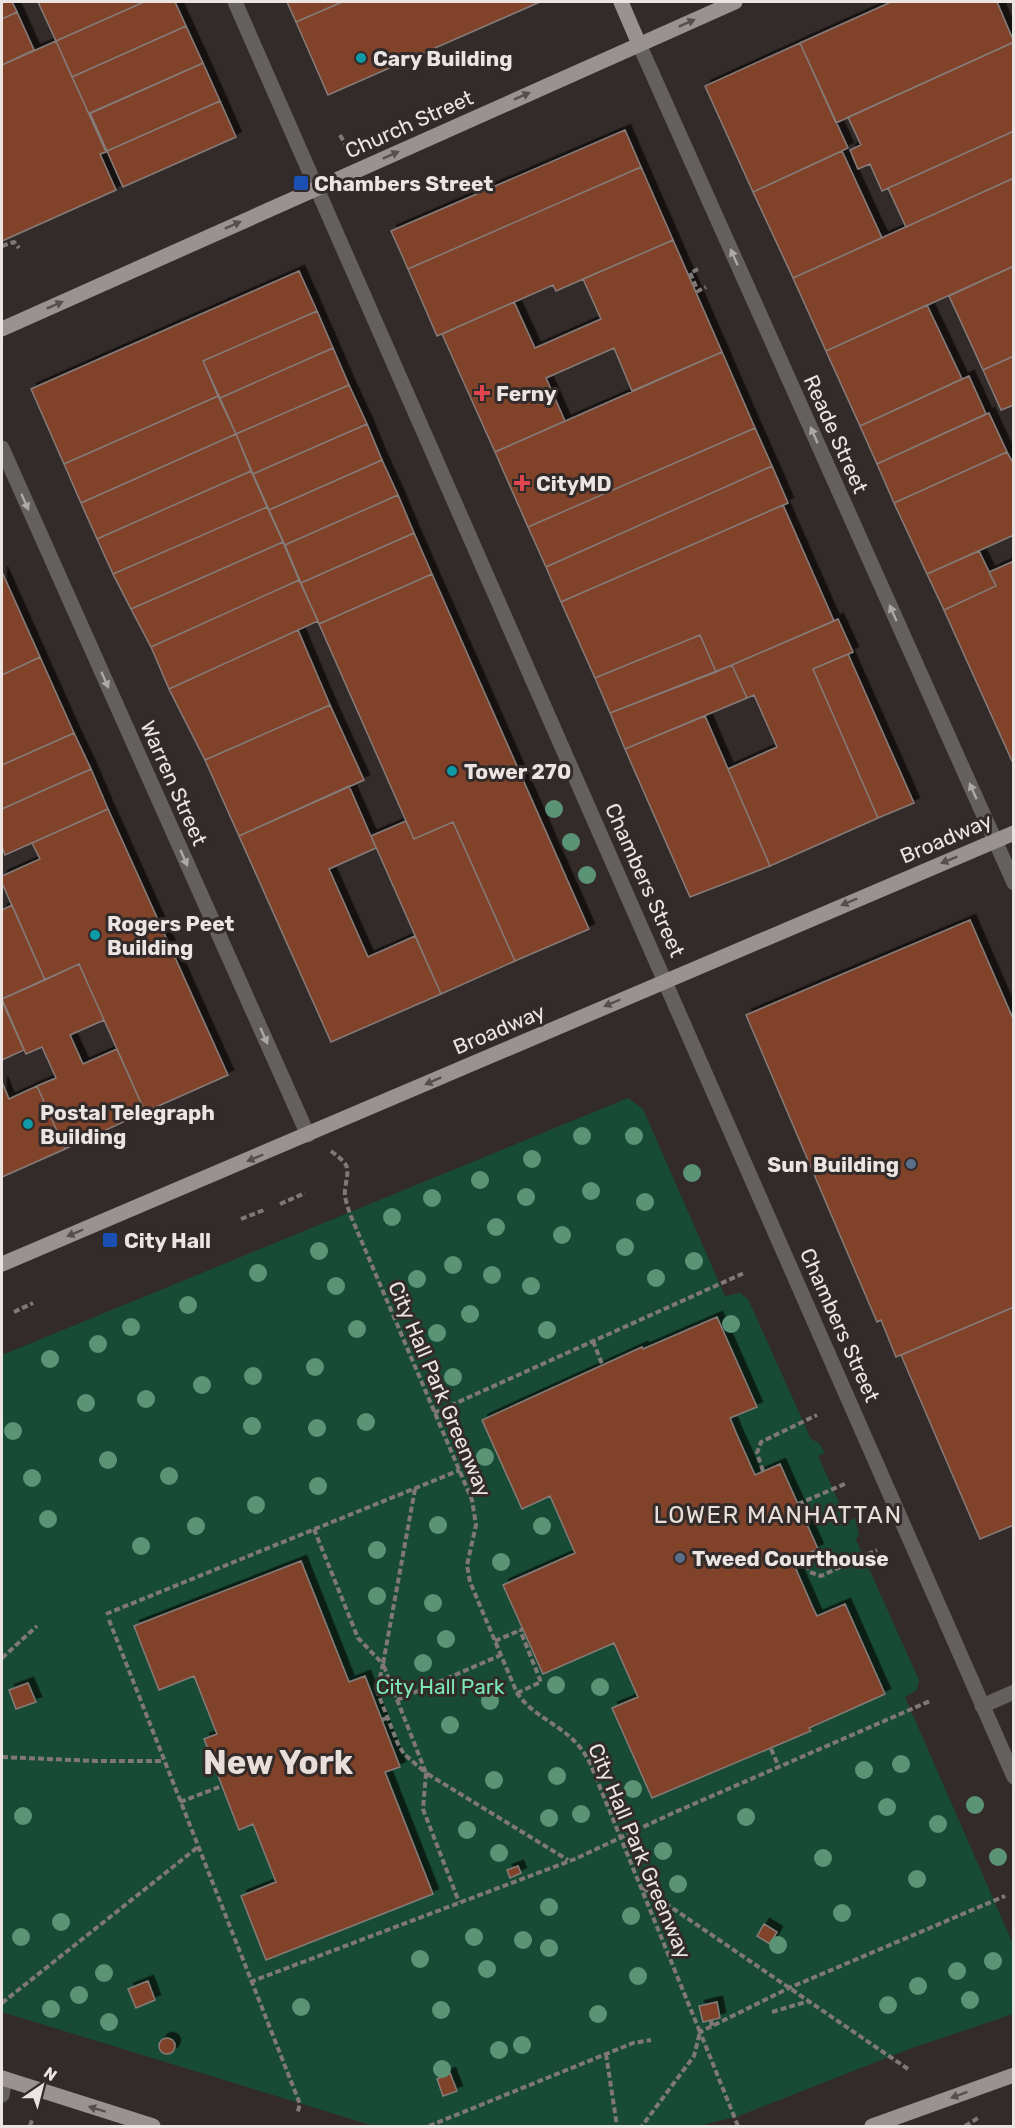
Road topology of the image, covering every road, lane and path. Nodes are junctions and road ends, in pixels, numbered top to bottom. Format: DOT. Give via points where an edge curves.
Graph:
graph roads {
  1 [pos="235,2"];
  2 [pos="621,2"];
  3 [pos="735,2"];
  4 [pos="639,44"];
  5 [pos="340,135"];
  6 [pos="347,147"];
  7 [pos="318,187"];
  8 [pos="2,246"];
  9 [pos="19,248"];
  10 [pos="698,269"];
  11 [pos="706,287"];
  12 [pos="2,330"];
  13 [pos="2,448"];
  14 [pos="1014,833"];
  15 [pos="995,840"];
  16 [pos="1014,883"];
  17 [pos="666,980"];
  18 [pos="308,1135"];
  19 [pos="346,1162"];
  20 [pos="304,1193"];
  21 [pos="280,1204"];
  22 [pos="264,1210"];
  23 [pos="241,1219"];
  24 [pos="2,1264"];
  25 [pos="744,1273"];
  26 [pos="33,1304"];
  27 [pos="14,1312"];
  28 [pos="593,1341"];
  29 [pos="602,1364"];
  30 [pos="434,1413"];
  31 [pos="817,1415"];
  32 [pos="459,1470"];
  33 [pos="764,1471"];
  34 [pos="847,1483"];
  35 [pos="415,1489"];
  36 [pos="798,1504"];
  37 [pos="314,1529"];
  38 [pos="877,1550"];
  39 [pos="802,1556"];
  40 [pos="106,1614"];
  41 [pos="109,1620"];
  42 [pos="37,1626"];
  43 [pos="495,1641"];
  44 [pos="501,1655"];
  45 [pos="2,1658"];
  46 [pos="383,1664"];
  47 [pos="1014,1692"];
  48 [pos="517,1693"];
  49 [pos="397,1700"];
  50 [pos="930,1701"];
  51 [pos="982,1706"];
  52 [pos="388,1717"];
  53 [pos="381,1720"];
  54 [pos="771,1749"];
  55 [pos="2,1757"];
  56 [pos="164,1761"];
  57 [pos="779,1767"];
  58 [pos="426,1773"];
  59 [pos="1014,1777"];
  60 [pos="222,1786"];
  61 [pos="180,1802"];
  62 [pos="621,1837"];
  63 [pos="198,1847"];
  64 [pos="569,1861"];
  65 [pos="643,1888"];
  66 [pos="1005,1896"];
  67 [pos="459,1902"];
  68 [pos="250,1982"];
  69 [pos="789,1988"];
  70 [pos="809,2001"];
  71 [pos="2,2003"];
  72 [pos="772,2012"];
  73 [pos="711,2020"];
  74 [pos="712,2026"];
  75 [pos="700,2032"];
  76 [pos="651,2040"];
  77 [pos="606,2054"];
  78 [pos="908,2069"];
  79 [pos="1014,2075"];
  80 [pos="3,2078"];
  81 [pos="2,2095"];
  82 [pos="297,2114"];
  83 [pos="975,2119"];
  84 [pos="32,2120"];
  85 [pos="738,2126"];
  86 [pos="30,2127"];
  87 [pos="153,2127"];
  88 [pos="429,2127"];
  89 [pos="617,2127"];
  90 [pos="642,2127"];
  91 [pos="872,2127"];
  92 [pos="965,2127"];
  1 -- 7 [label="street, Chambers Street"];
  2 -- 4 [label="main road, Reade Street"];
  4 -- 3 [label="main road, Church Street, one-way"];
  7 -- 4 [label="main road, Church Street, one-way"];
  15 -- 4 [label="street, Reade Street, one-way"];
  5 -- 6 [label="path"];
  12 -- 7 [label="main road, Church Street, one-way"];
  7 -- 17 [label="street, Chambers Street"];
  8 -- 9 [label="path" via="14,242"];
  10 -- 11 [label="path" via="690,273 691,278 698,291"];
  13 -- 18 [label="street, Warren Street, one-way"];
  14 -- 15 [label="main road, Broadway"];
  15 -- 16 [label="street, Reade Street"];
  15 -- 17 [label="main road, Broadway, one-way"];
  17 -- 18 [label="main road, Broadway, one-way"];
  17 -- 51 [label="street, Chambers Street"];
  18 -- 24 [label="main road, Broadway, one-way"];
  19 -- 30 [label="path, City Hall Park Greenway" via="346,1198"];
  20 -- 21 [label="path"];
  22 -- 23 [label="path"];
  25 -- 28 [label="path"];
  26 -- 27 [label="path"];
  28 -- 29 [label="path"];
  28 -- 30 [label="path"];
  30 -- 32 [label="path, City Hall Park Greenway"];
  31 -- 33 [label="path" via="761,1442 757,1453"];
  32 -- 35 [label="path"];
  32 -- 43 [label="path, City Hall Park Greenway" via="472,1500 476,1525 467,1574"];
  34 -- 36 [label="path"];
  35 -- 37 [label="path"];
  35 -- 46 [label="path"];
  37 -- 40 [label="path"];
  37 -- 46 [label="path" via="358,1638"];
  38 -- 39 [label="path" via="821,1576 810,1572"];
  41 -- 56 [label="path"];
  42 -- 45 [label="path"];
  43 -- 44 [label="path, City Hall Park Greenway"];
  43 -- 48 [label="path" via="521,1630 541,1682"];
  44 -- 48 [label="path, City Hall Park Greenway"];
  44 -- 49 [label="path"];
  46 -- 49 [label="path"];
  46 -- 52 [label="path" via="377,1691"];
  47 -- 51 [label="street"];
  48 -- 62 [label="path, City Hall Park Greenway" via="582,1748"];
  49 -- 58 [label="path"];
  50 -- 57 [label="path"];
  51 -- 59 [label="street, Chambers Street"];
  52 -- 53 [label="path"];
  52 -- 58 [label="path" via="401,1750"];
  54 -- 57 [label="path"];
  55 -- 56 [label="path"];
  56 -- 61 [label="path"];
  57 -- 62 [label="path"];
  58 -- 64 [label="path"];
  58 -- 67 [label="path" via="423,1809"];
  60 -- 61 [label="path"];
  61 -- 63 [label="path"];
  62 -- 64 [label="path"];
  62 -- 65 [label="path, City Hall Park Greenway"];
  63 -- 68 [label="path"];
  63 -- 71 [label="path"];
  64 -- 67 [label="path"];
  65 -- 69 [label="path"];
  65 -- 75 [label="path, City Hall Park Greenway"];
  66 -- 69 [label="path"];
  67 -- 68 [label="path"];
  68 -- 82 [label="path" via="300,2104"];
  69 -- 70 [label="path"];
  69 -- 74 [label="path"];
  70 -- 72 [label="path"];
  70 -- 78 [label="path"];
  73 -- 74 [label="path"];
  74 -- 75 [label="path"];
  75 -- 85 [label="path, City Hall Park Greenway"];
  75 -- 90 [label="path" via="690,2064"];
  76 -- 77 [label="path"];
  77 -- 88 [label="path"];
  77 -- 89 [label="path"];
  79 -- 91 [label="main road, one-way"];
  80 -- 81 [label="street"];
  87 -- 80 [label="main road, one-way"];
  83 -- 92 [label="path"];
  84 -- 86 [label="path"];
}
